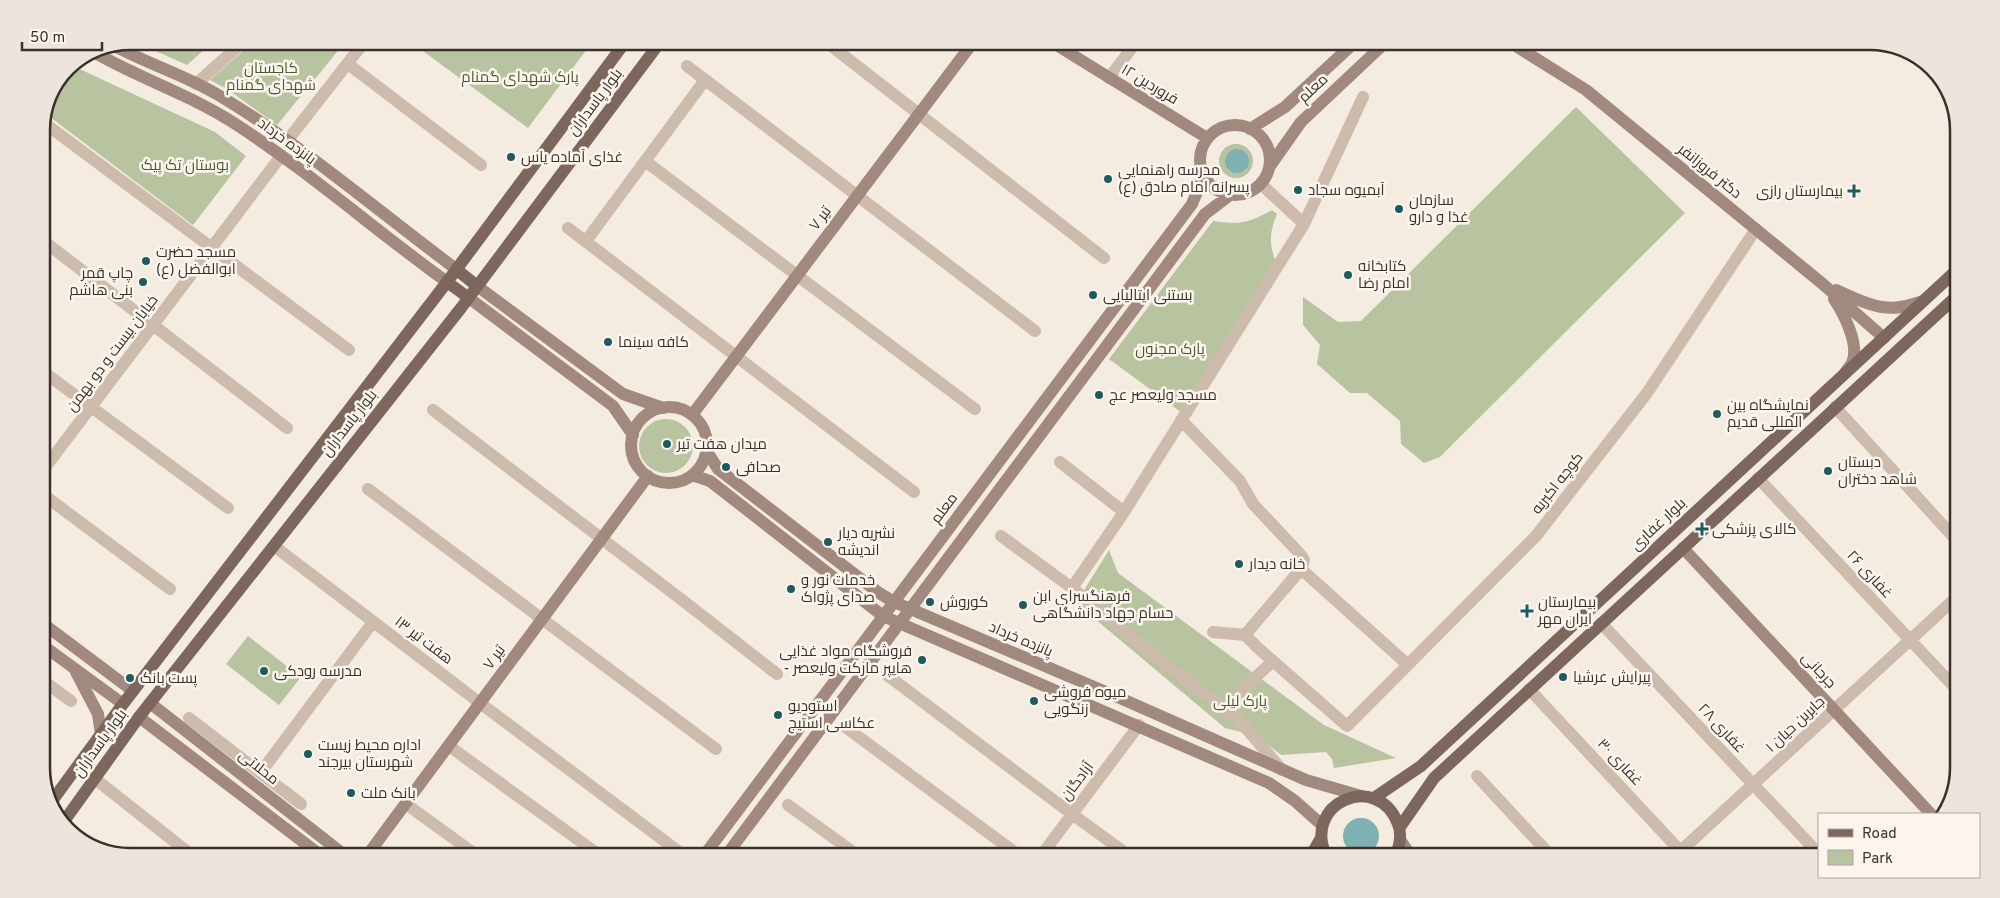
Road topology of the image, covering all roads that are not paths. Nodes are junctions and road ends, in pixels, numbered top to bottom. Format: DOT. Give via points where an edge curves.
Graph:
graph roads {
  1 [pos="126,50"];
  2 [pos="234,50"];
  3 [pos="359,50"];
  4 [pos="619,50"];
  5 [pos="654,50"];
  6 [pos="837,50"];
  7 [pos="967,50"];
  8 [pos="1064,50"];
  9 [pos="1129,50"];
  10 [pos="1346,50"];
  11 [pos="1378,50"];
  12 [pos="1522,50"];
  13 [pos="101,55"];
  14 [pos="348,64"];
  15 [pos="687,66"];
  16 [pos="1109,78"];
  17 [pos="704,80"];
  18 [pos="196,84"];
  19 [pos="1363,97"];
  20 [pos="920,113"];
  21 [pos="50,128"];
  22 [pos="1250,129"];
  23 [pos="1207,138"];
  24 [pos="287,141"];
  25 [pos="281,156"];
  26 [pos="645,161"];
  27 [pos="481,165"];
  28 [pos="1270,166"];
  29 [pos="1204,175"];
  30 [pos="1261,184"];
  31 [pos="1230,195"];
  32 [pos="856,196"];
  33 [pos="1304,224"];
  34 [pos="568,228"];
  35 [pos="1756,229"];
  36 [pos="586,241"];
  37 [pos="50,246"];
  38 [pos="212,248"];
  39 [pos="1104,258"];
  40 [pos="456,269"];
  41 [pos="798,275"];
  42 [pos="1950,276"];
  43 [pos="447,282"];
  44 [pos="1824,285"];
  45 [pos="478,286"];
  46 [pos="469,298"];
  47 [pos="1923,301"];
  48 [pos="1950,302"];
  49 [pos="153,326"];
  50 [pos="1035,331"];
  51 [pos="1884,338"];
  52 [pos="349,350"];
  53 [pos="737,356"];
  54 [pos="50,376"];
  55 [pos="1843,376"];
  56 [pos="91,407"];
  57 [pos="663,408"];
  58 [pos="1835,408"];
  59 [pos="433,410"];
  60 [pos="975,410"];
  61 [pos="692,415"];
  62 [pos="1181,420"];
  63 [pos="287,428"];
  64 [pos="633,435"];
  65 [pos="706,450"];
  66 [pos="50,462"];
  67 [pos="1060,462"];
  68 [pos="692,475"];
  69 [pos="648,476"];
  70 [pos="1758,478"];
  71 [pos="368,489"];
  72 [pos="914,492"];
  73 [pos="50,500"];
  74 [pos="228,508"];
  75 [pos="1124,512"];
  76 [pos="1950,533"];
  77 [pos="1001,536"];
  78 [pos="602,538"];
  79 [pos="274,546"];
  80 [pos="1683,548"];
  81 [pos="1301,569"];
  82 [pos="1072,588"];
  83 [pos="170,589"];
  84 [pos="894,602"];
  85 [pos="1950,603"];
  86 [pos="910,609"];
  87 [pos="883,616"];
  88 [pos="542,619"];
  89 [pos="373,622"];
  90 [pos="1601,623"];
  91 [pos="899,624"];
  92 [pos="50,628"];
  93 [pos="1213,632"];
  94 [pos="1245,635"];
  95 [pos="1910,640"];
  96 [pos="50,650"];
  97 [pos="1272,661"];
  98 [pos="1407,664"];
  99 [pos="74,668"];
  100 [pos="777,674"];
  101 [pos="887,675"];
  102 [pos="1950,682"];
  103 [pos="50,685"];
  104 [pos="1529,690"];
  105 [pos="133,691"];
  106 [pos="72,701"];
  107 [pos="150,703"];
  108 [pos="480,703"];
  109 [pos="123,704"];
  110 [pos="1834,710"];
  111 [pos="1231,714"];
  112 [pos="139,717"];
  113 [pos="189,718"];
  114 [pos="844,726"];
  115 [pos="1139,726"];
  116 [pos="101,734"];
  117 [pos="449,746"];
  118 [pos="716,749"];
  119 [pos="1282,770"];
  120 [pos="261,772"];
  121 [pos="1477,776"];
  122 [pos="94,778"];
  123 [pos="1753,785"];
  124 [pos="55,796"];
  125 [pos="1368,797"];
  126 [pos="301,804"];
  127 [pos="406,804"];
  128 [pos="788,805"];
  129 [pos="1930,813"];
  130 [pos="1072,814"];
  131 [pos="66,818"];
  132 [pos="1400,827"];
  133 [pos="1322,832"];
  134 [pos="1400,840"];
  135 [pos="183,848"];
  136 [pos="311,848"];
  137 [pos="335,848"];
  138 [pos="373,848"];
  139 [pos="467,848"];
  140 [pos="590,848"];
  141 [pos="674,848"];
  142 [pos="710,848"];
  143 [pos="732,848"];
  144 [pos="848,848"];
  145 [pos="1009,848"];
  146 [pos="1047,848"];
  147 [pos="1120,848"];
  148 [pos="1314,848"];
  149 [pos="1325,848"];
  150 [pos="1397,848"];
  151 [pos="1406,848"];
  152 [pos="1544,848"];
  153 [pos="1674,848"];
  154 [pos="1687,848"];
  155 [pos="1813,848"];
  1 -- 18 [label="main road, پانزده خرداد"];
  2 -- 18 [label="street"];
  3 -- 14 [label="street"];
  4 -- 40 [label="main road, بلوار پاسداران"];
  5 -- 45 [label="main road, بلوار پاسداران"];
  6 -- 20 [label="street"];
  7 -- 20 [label="main road, ۷ تیر"];
  8 -- 16 [label="main road, ۱۲ فروردین"];
  9 -- 16 [label="street"];
  10 -- 22 [label="main road, معلم" via="1285,107"];
  11 -- 28 [label="main road, معلم" via="1301,122"];
  12 -- 35 [label="main road, دکتر فروزانفر" via="1586,90"];
  13 -- 25 [label="main road, پانزده خرداد" via="209,108"];
  14 -- 24 [label="street"];
  14 -- 27 [label="street"];
  15 -- 17 [label="street"];
  16 -- 23 [label="main road, ۱۲ فروردین"];
  17 -- 26 [label="street"];
  17 -- 32 [label="street"];
  18 -- 24 [label="main road, پانزده خرداد" via="241,109"];
  19 -- 33 [label="street"];
  20 -- 32 [label="main road, ۷ تیر"];
  20 -- 39 [label="street"];
  21 -- 38 [label="street"];
  22 -- 23 [label="main road" via="1241,125 1227,126"];
  22 -- 28 [label="main road" via="1264,140 1270,152"];
  23 -- 29 [label="main road" via="1200,155"];
  24 -- 40 [label="main road, پانزده خرداد"];
  25 -- 38 [label="street, خیابان بیست و دو بهمن"];
  25 -- 43 [label="main road, پانزده خرداد"];
  26 -- 36 [label="street"];
  26 -- 41 [label="street"];
  28 -- 30 [label="main road"];
  29 -- 31 [label="main road" via="1217,191"];
  29 -- 84 [label="main road, معلم" via="1192,204"];
  30 -- 31 [label="main road" via="1244,195"];
  30 -- 33 [label="street"];
  31 -- 86 [label="main road" via="1205,214"];
  32 -- 41 [label="main road, ۷ تیر"];
  32 -- 50 [label="street"];
  33 -- 62 [label="street"];
  34 -- 36 [label="street"];
  35 -- 44 [label="main road, دکتر فروزانفر"];
  35 -- 98 [label="street, کوچه اکبریه" via="1647,393 1536,536"];
  36 -- 53 [label="street"];
  37 -- 49 [label="street"];
  38 -- 49 [label="street, خیابان بیست و دو بهمن"];
  38 -- 52 [label="street"];
  40 -- 43 [label="main road, بلوار پاسداران"];
  40 -- 45 [label="main road"];
  41 -- 53 [label="main road, ۷ تیر"];
  41 -- 60 [label="street"];
  42 -- 47 [label="main road, بلوار غفاری"];
  43 -- 46 [label="main road"];
  43 -- 105 [label="main road, بلوار پاسداران"];
  44 -- 47 [label="main road" via="1882,306 1898,308"];
  44 -- 51 [label="main road, دکتر فروزانفر"];
  44 -- 55 [label="main road" via="1840,309 1851,335 1852,362"];
  45 -- 46 [label="main road, بلوار پاسداران"];
  45 -- 57 [label="main road" via="623,394"];
  46 -- 64 [label="main road" via="613,406"];
  46 -- 79 [label="main road, بلوار پاسداران"];
  47 -- 51 [label="main road, بلوار غفاری"];
  48 -- 58 [label="main road"];
  49 -- 56 [label="street, خیابان بیست و دو بهمن"];
  49 -- 63 [label="street"];
  51 -- 55 [label="main road, بلوار غفاری"];
  53 -- 61 [label="main road, ۷ تیر"];
  53 -- 72 [label="street"];
  54 -- 56 [label="street"];
  55 -- 125 [label="main road, بلوار غفاری" via="1421,766"];
  56 -- 66 [label="street, خیابان بیست و دو بهمن"];
  56 -- 74 [label="street"];
  57 -- 61 [label="main road" via="673,407"];
  57 -- 64 [label="main road" via="644,416"];
  58 -- 70 [label="main road"];
  58 -- 76 [label="street"];
  59 -- 78 [label="street"];
  61 -- 65 [label="main road" via="704,431"];
  62 -- 75 [label="street"];
  62 -- 81 [label="street" via="1240,481 1253,504 1301,555 1304,560"];
  64 -- 69 [label="main road" via="635,461"];
  65 -- 68 [label="main road" via="699,468"];
  65 -- 84 [label="main road, پانزده خرداد" via="718,469"];
  67 -- 75 [label="street"];
  68 -- 69 [label="main road" via="675,482"];
  68 -- 87 [label="main road" via="710,481"];
  69 -- 78 [label="main road, ۷ تیر"];
  70 -- 80 [label="main road"];
  70 -- 95 [label="street, غفاری ۲۶"];
  71 -- 88 [label="street"];
  73 -- 83 [label="street"];
  75 -- 82 [label="street"];
  77 -- 82 [label="street"];
  78 -- 88 [label="main road, ۷ تیر"];
  78 -- 100 [label="street"];
  79 -- 89 [label="street, هفت تیر ۱۳"];
  79 -- 107 [label="main road, بلوار پاسداران"];
  80 -- 90 [label="main road"];
  80 -- 110 [label="main road, جرجانی"];
  81 -- 94 [label="street"];
  81 -- 98 [label="street"];
  82 -- 111 [label="street"];
  84 -- 86 [label="main road, پانزده خرداد"];
  84 -- 87 [label="main road, معلم"];
  85 -- 95 [label="street, جابربن حیان ۱"];
  86 -- 91 [label="main road"];
  86 -- 119 [label="main road, پانزده خرداد"];
  87 -- 91 [label="main road"];
  87 -- 142 [label="main road, معلم"];
  88 -- 108 [label="main road, ۷ تیر"];
  88 -- 118 [label="street"];
  89 -- 108 [label="street, هفت تیر ۱۳"];
  89 -- 120 [label="street"];
  90 -- 104 [label="main road"];
  90 -- 123 [label="street, غفاری ۲۸"];
  91 -- 115 [label="main road"];
  91 -- 143 [label="main road"];
  92 -- 105 [label="main road"];
  93 -- 94 [label="street"];
  94 -- 97 [label="street"];
  95 -- 102 [label="street, غفاری ۲۶"];
  95 -- 110 [label="street, جابربن حیان ۱"];
  96 -- 99 [label="main road"];
  97 -- 98 [label="street, کوچه اکبریه" via="1346,726"];
  97 -- 111 [label="street" via="1239,694"];
  99 -- 109 [label="main road"];
  99 -- 116 [label="main road" via="94,702"];
  101 -- 130 [label="street"];
  103 -- 106 [label="street"];
  104 -- 132 [label="main road" via="1434,778"];
  104 -- 153 [label="street, غفاری ۳۰"];
  105 -- 107 [label="main road"];
  105 -- 109 [label="main road, بلوار پاسداران"];
  107 -- 112 [label="main road, بلوار پاسداران"];
  107 -- 137 [label="main road, محلاتی"];
  108 -- 117 [label="main road, ۷ تیر"];
  108 -- 141 [label="street, هفت تیر ۱۳"];
  109 -- 112 [label="main road"];
  109 -- 116 [label="main road, بلوار پاسداران"];
  110 -- 123 [label="street, جابربن حیان ۱"];
  110 -- 129 [label="main road, جرجانی"];
  111 -- 119 [label="street"];
  112 -- 122 [label="main road, بلوار پاسداران"];
  112 -- 136 [label="main road"];
  113 -- 120 [label="street"];
  114 -- 145 [label="street"];
  115 -- 130 [label="street, آزادگان"];
  115 -- 133 [label="main road" via="1270,784 1295,801"];
  116 -- 124 [label="main road, بلوار پاسداران"];
  117 -- 127 [label="main road, ۷ تیر"];
  117 -- 140 [label="street"];
  119 -- 125 [label="main road, پانزده خرداد"];
  120 -- 126 [label="street"];
  121 -- 152 [label="street"];
  122 -- 131 [label="main road, بلوار پاسداران"];
  122 -- 135 [label="street"];
  123 -- 154 [label="street, جابربن حیان ۱"];
  123 -- 155 [label="street, غفاری ۲۸"];
  125 -- 132 [label="main road" via="1386,804"];
  125 -- 133 [label="main road, بلوار غفاری" via="1348,798 1337,804 1328,813"];
  127 -- 138 [label="main road, ۷ تیر"];
  127 -- 139 [label="street"];
  128 -- 144 [label="street"];
  130 -- 146 [label="street, آزادگان"];
  130 -- 147 [label="street"];
  132 -- 134 [label="main road"];
  133 -- 148 [label="main road"];
  133 -- 149 [label="main road"];
  134 -- 150 [label="main road"];
  134 -- 151 [label="main road"];
}
